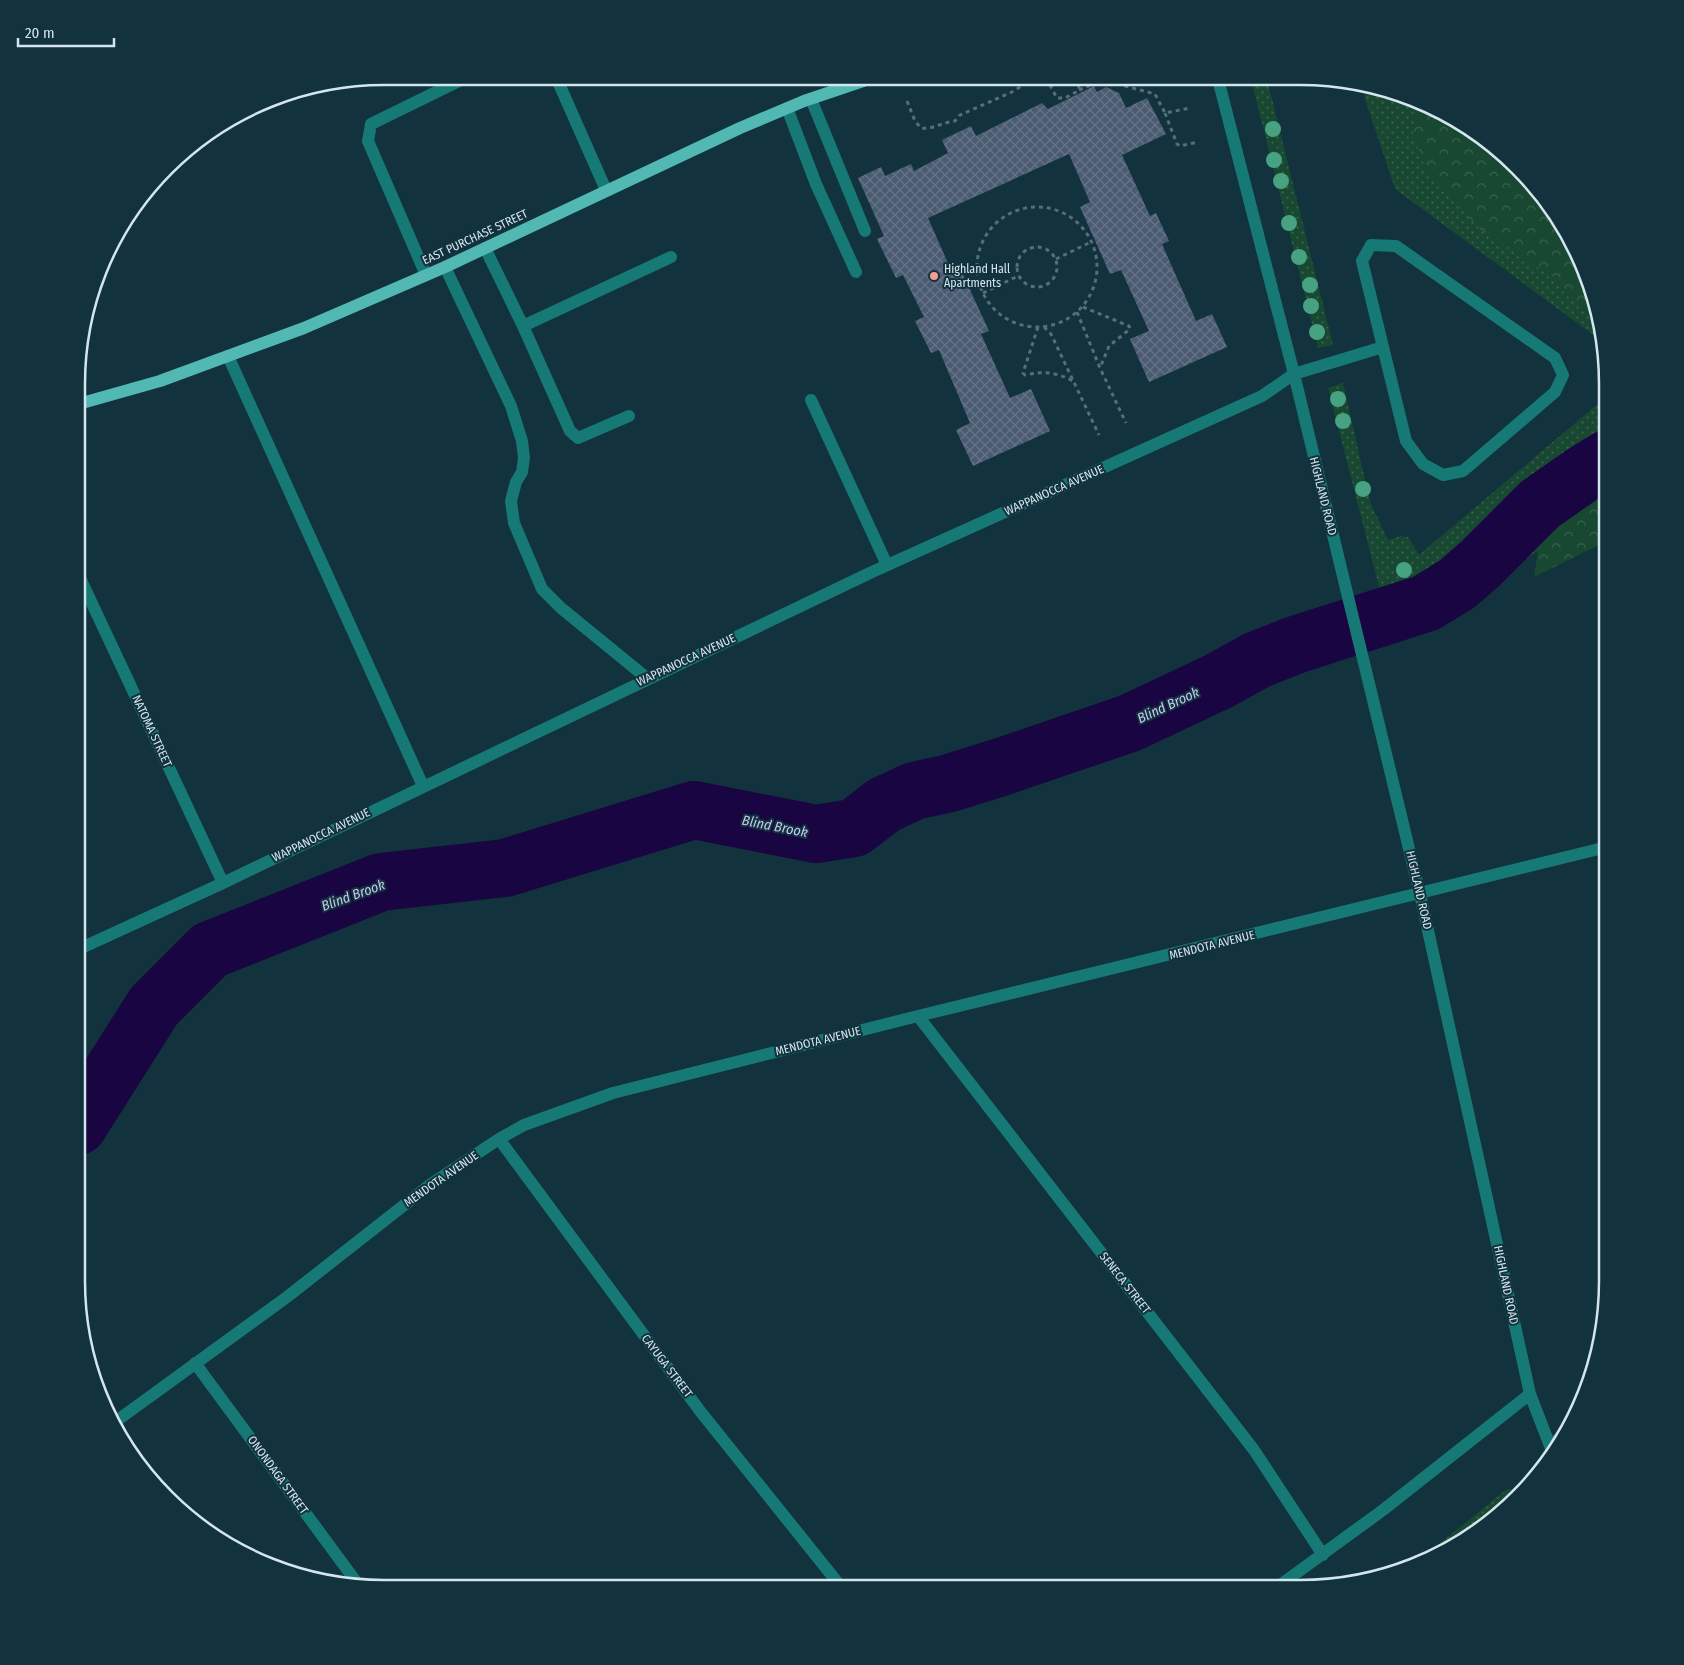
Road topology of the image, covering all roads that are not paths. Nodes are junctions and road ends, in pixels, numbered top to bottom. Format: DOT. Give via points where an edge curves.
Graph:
graph roads {
  1 [pos="451,85"];
  2 [pos="560,85"];
  3 [pos="852,85"];
  4 [pos="1220,85"];
  5 [pos="811,99"];
  6 [pos="787,108"];
  7 [pos="606,190"];
  8 [pos="865,231"];
  9 [pos="485,248"];
  10 [pos="670,257"];
  11 [pos="445,267"];
  12 [pos="856,272"];
  13 [pos="426,275"];
  14 [pos="523,326"];
  15 [pos="1383,347"];
  16 [pos="228,356"];
  17 [pos="1294,374"];
  18 [pos="811,400"];
  19 [pos="85,402"];
  20 [pos="629,416"];
  21 [pos="887,566"];
  22 [pos="85,589"];
  23 [pos="648,678"];
  24 [pos="423,786"];
  25 [pos="1599,850"];
  26 [pos="223,883"];
  27 [pos="1420,894"];
  28 [pos="85,946"];
  29 [pos="918,1016"];
  30 [pos="499,1139"];
  31 [pos="195,1363"];
  32 [pos="1530,1394"];
  33 [pos="119,1419"];
  34 [pos="1550,1445"];
  35 [pos="1323,1555"];
  36 [pos="353,1578"];
  37 [pos="836,1580"];
  38 [pos="1287,1580"];
  1 -- 13 [label="street" via="371,124 368,141"];
  2 -- 7 [label="street"];
  3 -- 5 [label="main road, EAST PURCHASE STREET"];
  4 -- 17 [label="street, HIGHLAND ROAD"];
  5 -- 6 [label="main road, EAST PURCHASE STREET"];
  5 -- 8 [label="street"];
  6 -- 7 [label="main road, EAST PURCHASE STREET"];
  6 -- 12 [label="street" via="816,184"];
  7 -- 9 [label="main road, EAST PURCHASE STREET"];
  9 -- 11 [label="main road, EAST PURCHASE STREET"];
  9 -- 14 [label="street"];
  10 -- 14 [label="street"];
  11 -- 13 [label="main road, EAST PURCHASE STREET"];
  11 -- 23 [label="street" via="511,406 522,441 522,472 511,500 514,523 542,589"];
  13 -- 16 [label="main road, EAST PURCHASE STREET" via="304,328"];
  14 -- 20 [label="street" via="570,431 578,438"];
  15 -- 15 [label="street" via="1406,441 1423,464 1443,475 1462,471 1555,392 1563,375 1555,358 1396,246 1371,244 1362,261"];
  15 -- 17 [label="street, WAPPANOCCA AVENUE"];
  16 -- 19 [label="main road, EAST PURCHASE STREET" via="160,381"];
  16 -- 24 [label="street"];
  17 -- 21 [label="street, WAPPANOCCA AVENUE" via="1262,396"];
  17 -- 27 [label="street, HIGHLAND ROAD"];
  18 -- 21 [label="street"];
  21 -- 23 [label="street, WAPPANOCCA AVENUE"];
  22 -- 26 [label="street, NATOMA STREET"];
  23 -- 24 [label="street, WAPPANOCCA AVENUE"];
  24 -- 26 [label="street, WAPPANOCCA AVENUE"];
  25 -- 27 [label="street, MENDOTA AVENUE"];
  26 -- 28 [label="street, WAPPANOCCA AVENUE"];
  27 -- 29 [label="street, MENDOTA AVENUE"];
  27 -- 32 [label="street, HIGHLAND ROAD"];
  29 -- 30 [label="street, MENDOTA AVENUE" via="612,1093 524,1125"];
  29 -- 35 [label="street, SENECA STREET" via="1254,1450"];
  30 -- 31 [label="street, MENDOTA AVENUE" via="431,1184 287,1297"];
  30 -- 37 [label="street, CAYUGA STREET" via="700,1411"];
  31 -- 33 [label="street, MENDOTA AVENUE"];
  31 -- 36 [label="street, ONONDAGA STREET"];
  32 -- 34 [label="street, HIGHLAND ROAD"];
  32 -- 35 [label="street"];
  35 -- 38 [label="street"];
}
